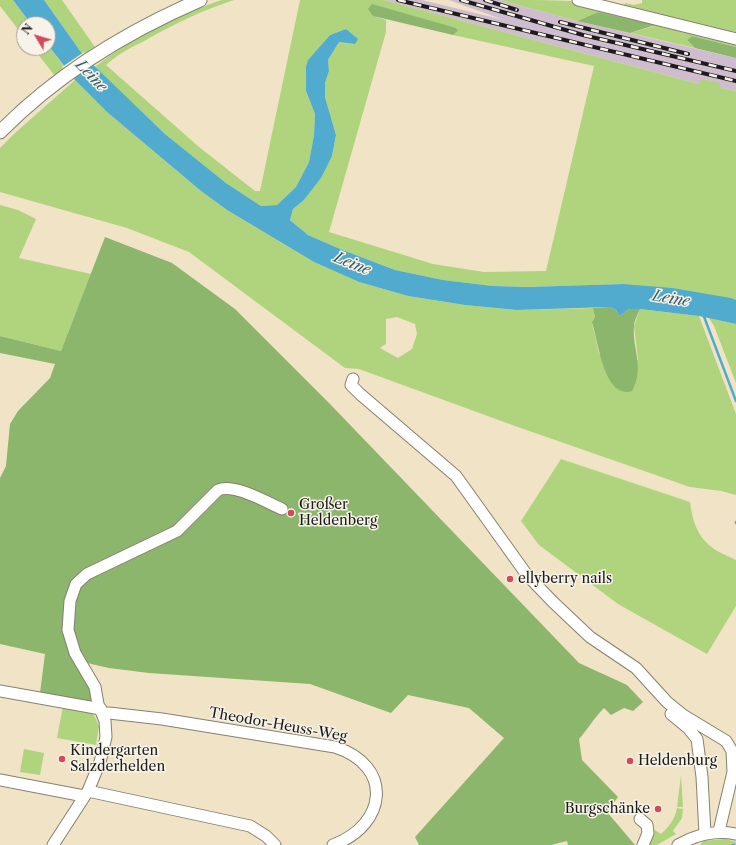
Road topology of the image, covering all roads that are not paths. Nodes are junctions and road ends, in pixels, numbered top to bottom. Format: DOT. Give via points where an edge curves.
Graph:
graph roads {
  1 [pos="200,0"];
  2 [pos="578,0"];
  3 [pos="736,39"];
  4 [pos="0,132"];
  5 [pos="353,379"];
  6 [pos="282,509"];
  7 [pos="636,668"];
  8 [pos="0,691"];
  9 [pos="102,712"];
  10 [pos="0,780"];
  11 [pos="86,793"];
  12 [pos="640,819"];
  13 [pos="719,831"];
  14 [pos="705,834"];
  15 [pos="736,834"];
  16 [pos="682,844"];
  17 [pos="53,845"];
  18 [pos="275,845"];
  19 [pos="332,845"];
  20 [pos="643,845"];
  1 -- 4 [label="main road" via="153,21 92,57 44,92"];
  2 -- 3 [label="street"];
  5 -- 7 [label="street" via="351,384 360,394 456,476 527,575 553,602 590,637"];
  6 -- 9 [label="street" via="225,487 218,490 177,531 87,574 76,584 70,601 68,630 75,652 95,687"];
  7 -- 13 [label="street" via="667,702 683,715 726,741 732,750 733,772"];
  7 -- 14 [label="street" via="634,673 637,680 697,739"];
  8 -- 9 [label="street, Theodor-Heuss-Weg"];
  9 -- 11 [label="street" via="106,737 100,762"];
  9 -- 19 [label="street, Theodor-Heuss-Weg" via="162,719 335,747 350,752 363,763 374,779 378,795 372,814 361,828 343,841"];
  10 -- 11 [label="street"];
  11 -- 17 [label="street"];
  11 -- 18 [label="street" via="250,826"];
  12 -- 20 [label="street" via="648,825"];
  13 -- 14 [label="street"];
  13 -- 15 [label="street"];
  14 -- 16 [label="street"];
}
